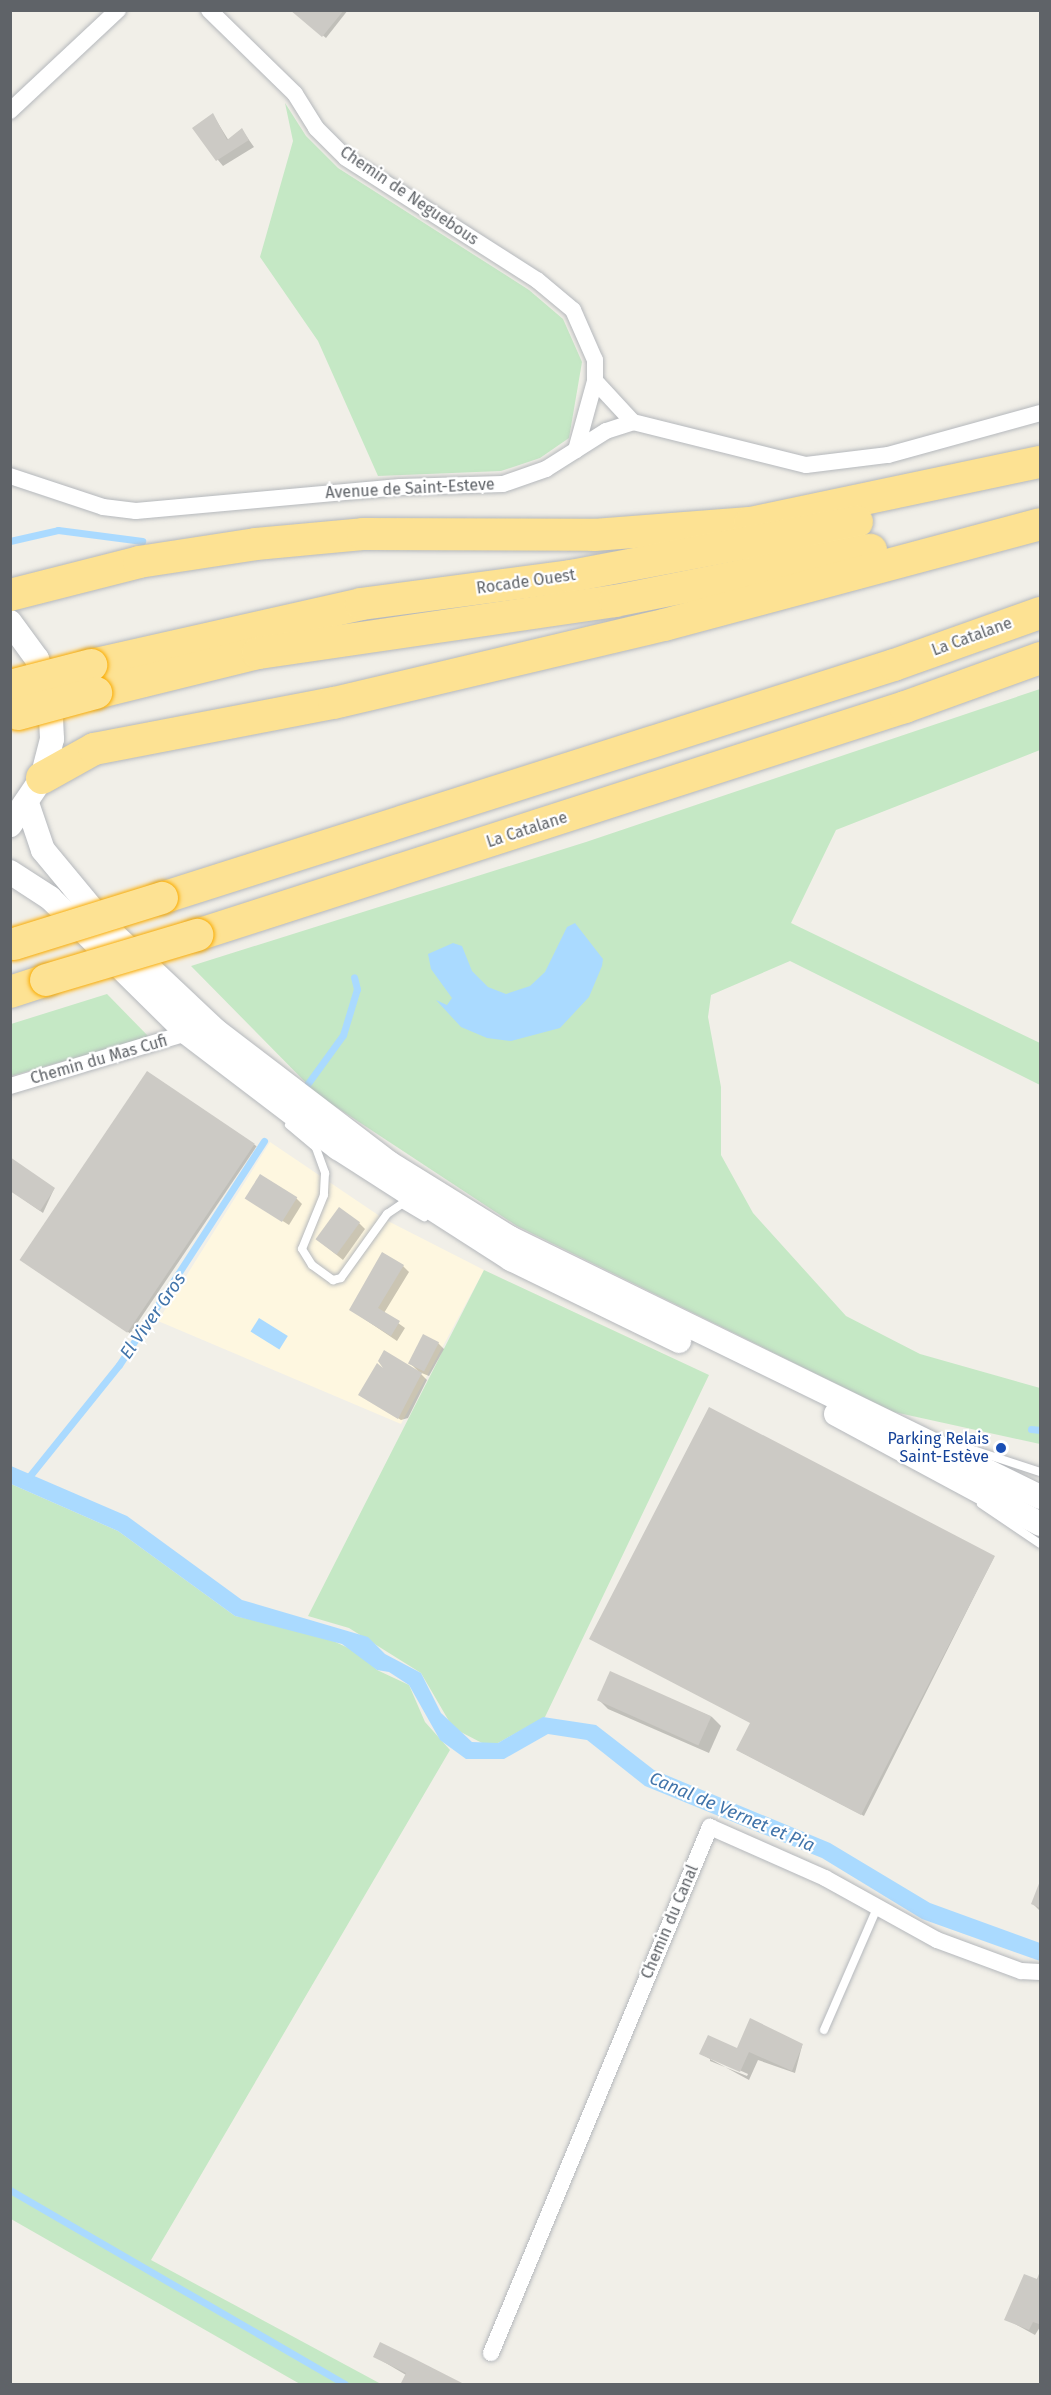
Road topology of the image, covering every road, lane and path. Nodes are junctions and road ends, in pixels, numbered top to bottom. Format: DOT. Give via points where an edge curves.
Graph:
graph roads {
  1 [pos="118,10"];
  2 [pos="209,10"];
  3 [pos="10,111"];
  4 [pos="595,381"];
  5 [pos="1041,412"];
  6 [pos="633,422"];
  7 [pos="576,450"];
  8 [pos="1041,462"];
  9 [pos="1041,472"];
  10 [pos="10,476"];
  11 [pos="1041,506"];
  12 [pos="1041,524"];
  13 [pos="10,595"];
  14 [pos="1041,613"];
  15 [pos="10,622"];
  16 [pos="1041,658"];
  17 [pos="94,679"];
  18 [pos="13,705"];
  19 [pos="42,778"];
  20 [pos="28,806"];
  21 [pos="10,825"];
  22 [pos="10,872"];
  23 [pos="12,945"];
  24 [pos="10,992"];
  25 [pos="187,1033"];
  26 [pos="227,1067"];
  27 [pos="10,1086"];
  28 [pos="564,1287"];
  29 [pos="865,1412"];
  30 [pos="1041,1472"];
  31 [pos="954,1480"];
  32 [pos="1041,1497"];
  33 [pos="1041,1524"];
  34 [pos="1041,1544"];
  35 [pos="877,1908"];
  36 [pos="1041,1972"];
  37 [pos="824,2030"];
  38 [pos="490,2353"];
  1 -- 3 [label="street"];
  2 -- 4 [label="street, Chemin de Neguebous" via="295,94 316,128 346,158 537,279 573,310 587,333"];
  4 -- 6 [label="street"];
  4 -- 7 [label="street"];
  5 -- 6 [label="street" via="888,455 806,465"];
  6 -- 7 [label="street, Avenue de Saint-Esteve"];
  7 -- 10 [label="street, Avenue de Saint-Esteve" via="546,469 503,484 400,487 136,511 103,507"];
  8 -- 13 [label="highway" via="750,523 594,535 363,534 256,544 139,562"];
  9 -- 17 [label="highway, Rocade Ouest" via="791,539 361,604"];
  11 -- 17 [label="highway, Rocade Ouest" via="771,572 615,601"];
  12 -- 19 [label="highway" via="664,625 334,703 94,749"];
  14 -- 23 [label="highway, La Catalane, bridge" via="849,680"];
  15 -- 19 [label="main road" via="37,659 50,698 52,739"];
  16 -- 24 [label="highway, La Catalane, bridge" via="882,714"];
  17 -- 18 [label="highway, Rocade Ouest, bridge"];
  19 -- 20 [label="main road"];
  20 -- 21 [label="main road"];
  20 -- 29 [label="main road" via="44,850 78,898 215,1030 310,1106 510,1239"];
  22 -- 25 [label="main road" via="50,898"];
  25 -- 26 [label="main road"];
  25 -- 27 [label="street, Chemin du Mas Cufi"];
  26 -- 28 [label="main road" via="405,1194"];
  26 -- 28 [label="lane" via="316,1148 325,1173 324,1195 302,1249 312,1265 333,1280 340,1278 387,1214 402,1204 526,1274"];
  28 -- 31 [label="main road" via="833,1412"];
  29 -- 30 [label="lane"];
  29 -- 32 [label="main road"];
  31 -- 33 [label="main road"];
  31 -- 34 [label="lane"];
  35 -- 36 [label="street, Chemin du Canal" via="975,1955"];
  35 -- 37 [label="lane"];
  35 -- 38 [label="street, Chemin du Canal" via="710,1827"];
}
